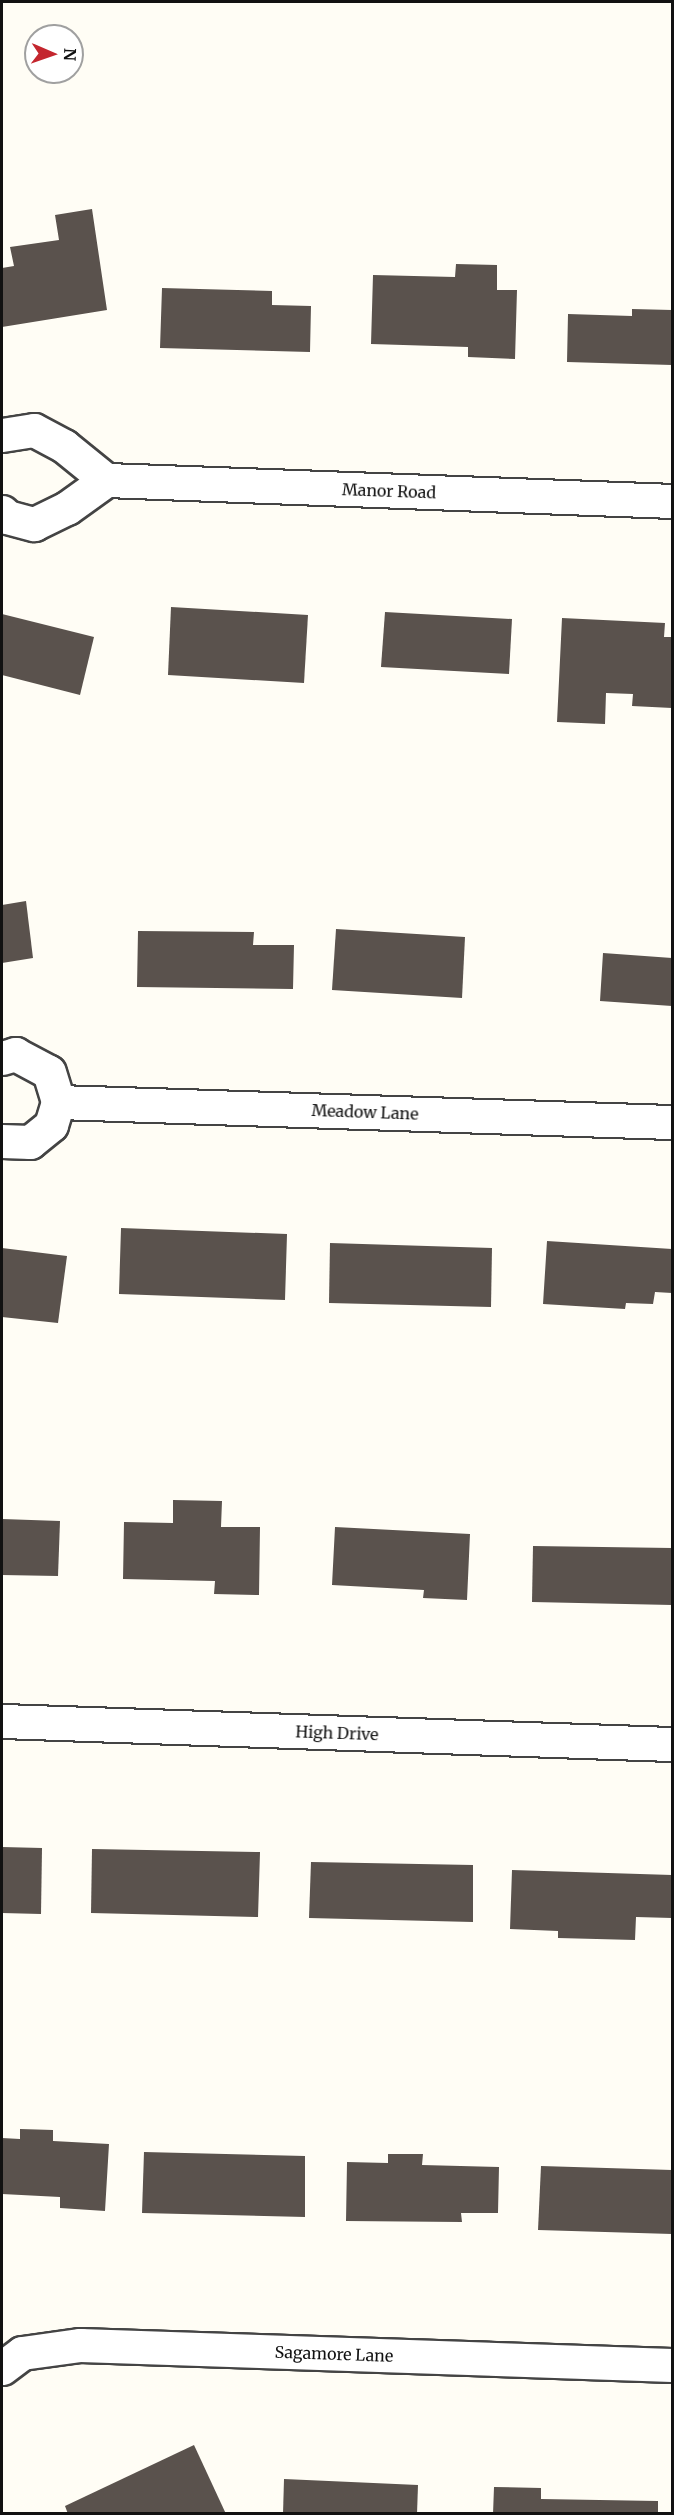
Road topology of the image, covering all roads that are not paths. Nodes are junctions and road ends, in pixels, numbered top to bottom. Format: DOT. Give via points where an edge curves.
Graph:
graph roads {
  1 [pos="2,435"];
  2 [pos="106,480"];
  3 [pos="672,501"];
  4 [pos="2,512"];
  5 [pos="2,1058"];
  6 [pos="58,1102"];
  7 [pos="672,1122"];
  8 [pos="2,1142"];
  9 [pos="2,1721"];
  10 [pos="672,1744"];
  11 [pos="672,2365"];
  12 [pos="2,2368"];
  1 -- 2 [label="street" via="34,430 64,446"];
  2 -- 3 [label="street, Manor Road"];
  2 -- 4 [label="street" via="67,508 34,524"];
  5 -- 6 [label="street" via="15,1054 50,1072"];
  6 -- 7 [label="street, Meadow Lane"];
  6 -- 8 [label="street" via="51,1125 30,1142"];
  9 -- 10 [label="street, High Drive"];
  11 -- 12 [label="street, Sagamore Lane" via="80,2345 22,2353"];
}
